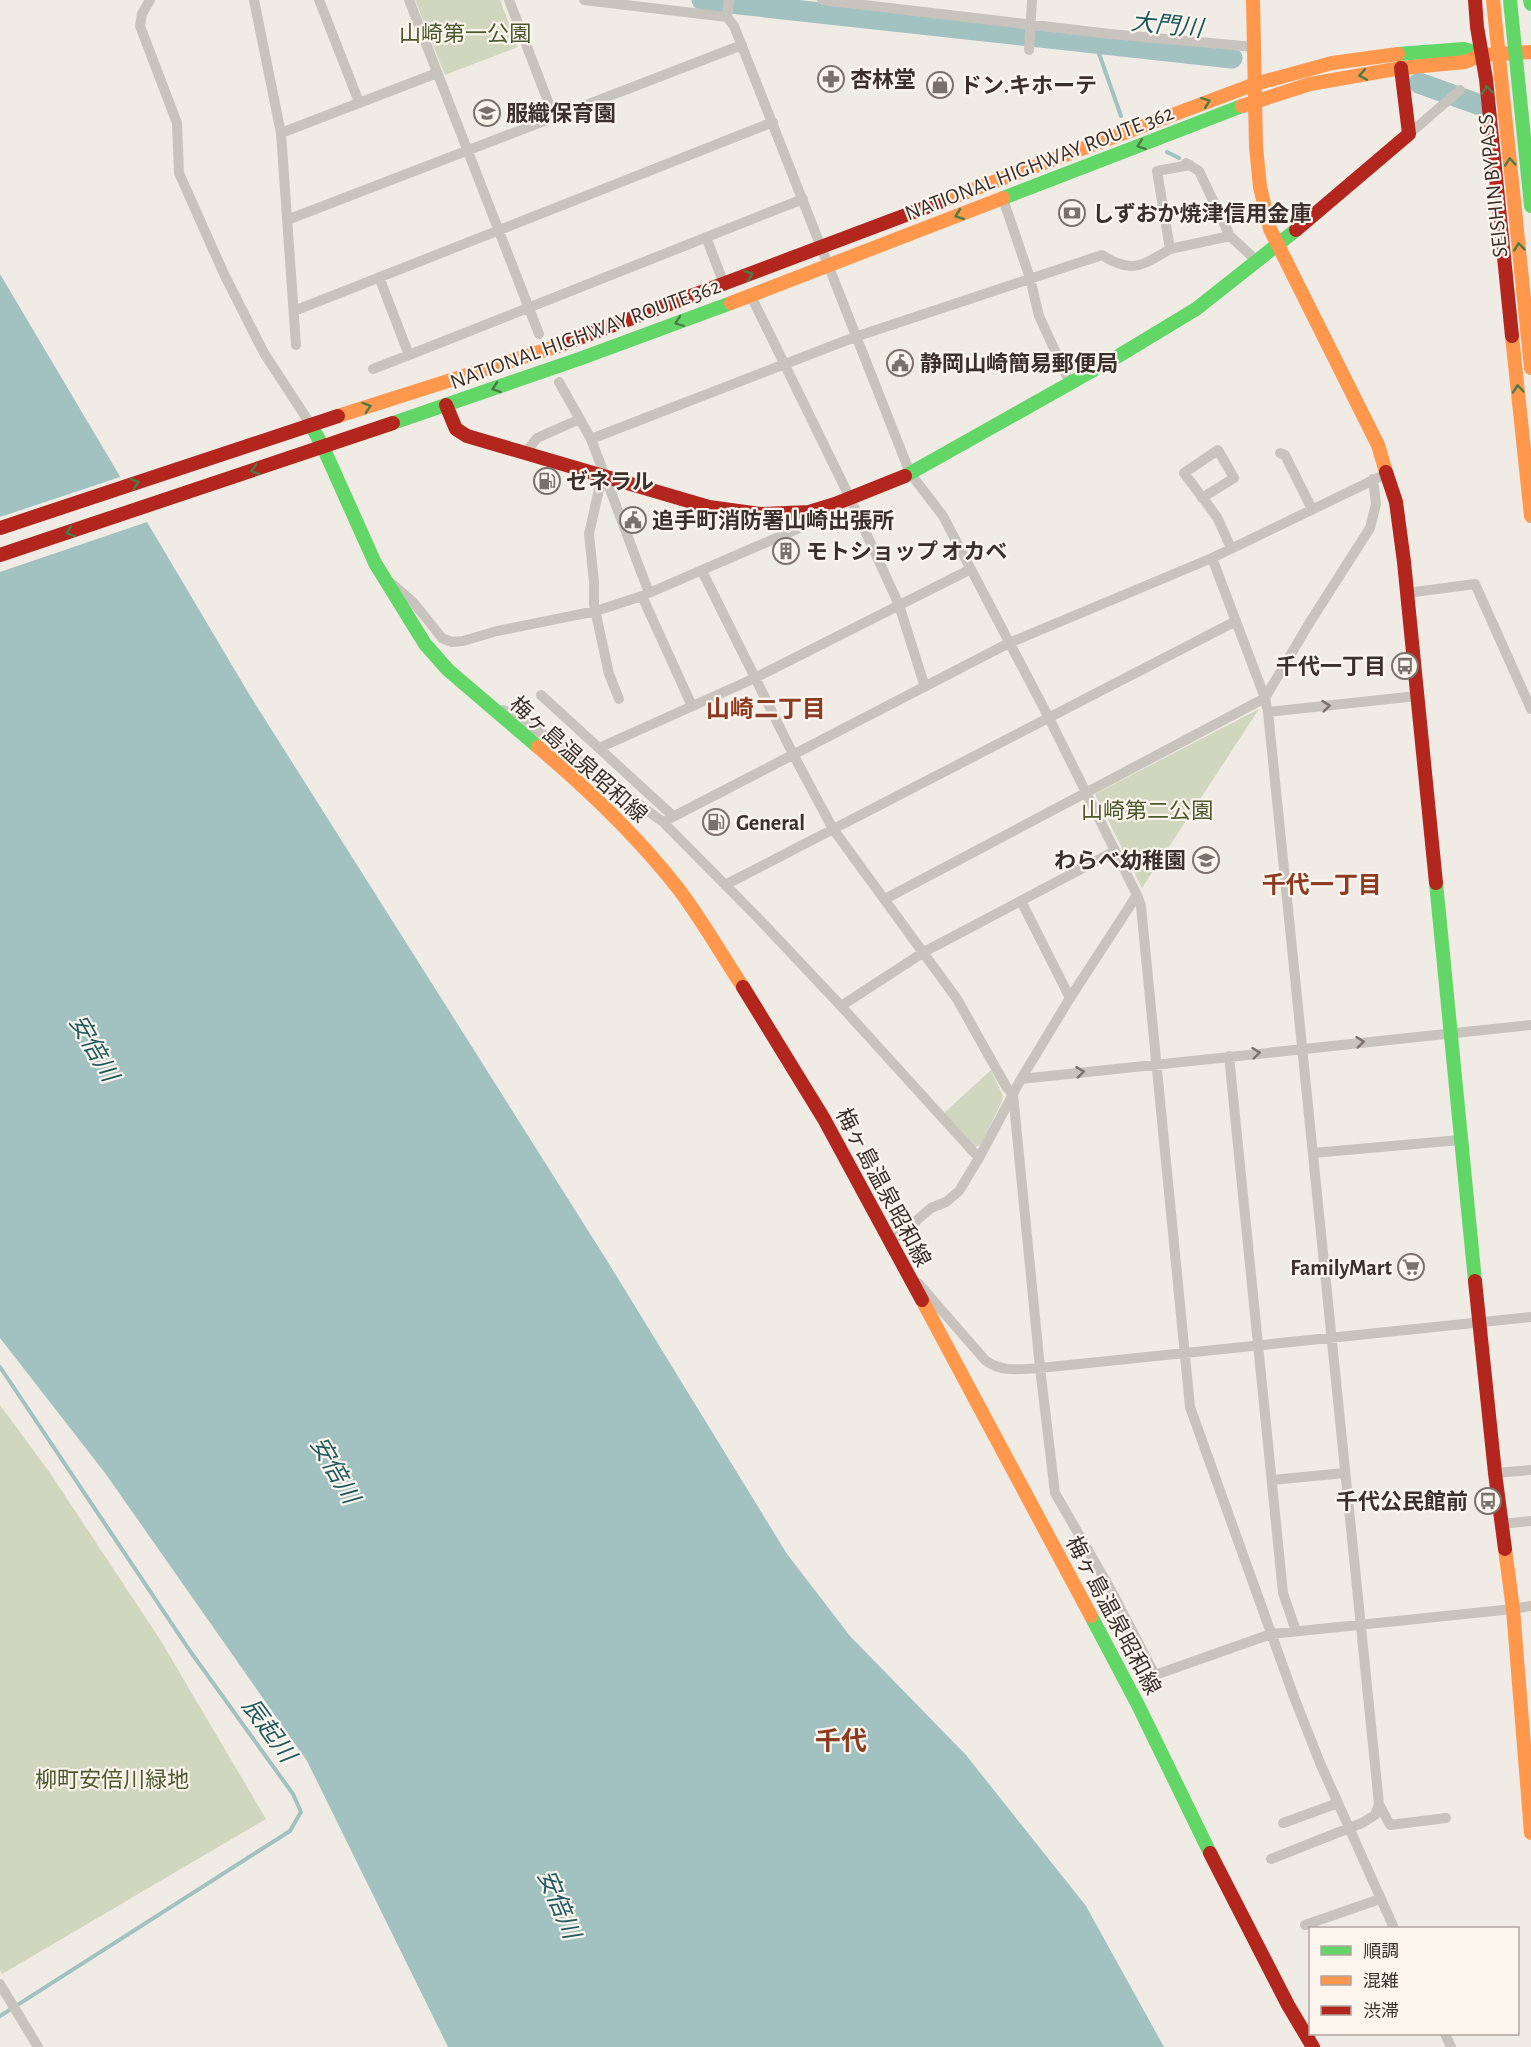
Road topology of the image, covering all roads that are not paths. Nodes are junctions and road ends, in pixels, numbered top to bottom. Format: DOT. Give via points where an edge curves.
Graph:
graph roads {
  1 [pos="150,0"];
  2 [pos="254,0"];
  3 [pos="320,0"];
  4 [pos="409,0"];
  5 [pos="509,0"];
  6 [pos="584,0"];
  7 [pos="729,0"];
  8 [pos="822,0"];
  9 [pos="1032,0"];
  10 [pos="1253,0"];
  11 [pos="1493,0"];
  12 [pos="1510,0"];
  13 [pos="1530,0"];
  14 [pos="1474,2"];
  15 [pos="1531,4"];
  16 [pos="727,17"];
  17 [pos="1031,24"];
  18 [pos="742,45"];
  19 [pos="1254,47"];
  20 [pos="1029,50"];
  21 [pos="1531,52"];
  22 [pos="1482,55"];
  23 [pos="1401,68"];
  24 [pos="437,73"];
  25 [pos="1255,84"];
  26 [pos="1460,90"];
  27 [pos="1255,101"];
  28 [pos="359,102"];
  29 [pos="554,117"];
  30 [pos="773,122"];
  31 [pos="281,133"];
  32 [pos="1409,134"];
  33 [pos="467,150"];
  34 [pos="803,199"];
  35 [pos="1004,199"];
  36 [pos="1531,206"];
  37 [pos="287,220"];
  38 [pos="498,231"];
  39 [pos="1230,236"];
  40 [pos="706,237"];
  41 [pos="1278,246"];
  42 [pos="822,248"];
  43 [pos="1170,249"];
  44 [pos="1258,261"];
  45 [pos="829,265"];
  46 [pos="379,277"];
  47 [pos="1029,278"];
  48 [pos="724,284"];
  49 [pos="751,296"];
  50 [pos="527,307"];
  51 [pos="294,311"];
  52 [pos="538,334"];
  53 [pos="855,337"];
  54 [pos="296,345"];
  55 [pos="409,355"];
  56 [pos="785,364"];
  57 [pos="1531,368"];
  58 [pos="373,369"];
  59 [pos="560,382"];
  60 [pos="1070,383"];
  61 [pos="446,405"];
  62 [pos="580,419"];
  63 [pos="305,427"];
  64 [pos="591,440"];
  65 [pos="317,450"];
  66 [pos="526,452"];
  67 [pos="1280,453"];
  68 [pos="910,473"];
  69 [pos="1388,473"];
  70 [pos="604,477"];
  71 [pos="1373,479"];
  72 [pos="850,498"];
  73 [pos="1202,498"];
  74 [pos="1312,509"];
  75 [pos="1531,516"];
  76 [pos="0,528"];
  77 [pos="1231,548"];
  78 [pos="0,555"];
  79 [pos="1212,558"];
  80 [pos="375,563"];
  81 [pos="970,569"];
  82 [pos="702,571"];
  83 [pos="1407,593"];
  84 [pos="646,594"];
  85 [pos="899,605"];
  86 [pos="596,610"];
  87 [pos="1236,621"];
  88 [pos="1009,644"];
  89 [pos="755,678"];
  90 [pos="925,687"];
  91 [pos="541,695"];
  92 [pos="1417,696"];
  93 [pos="1265,698"];
  94 [pos="619,699"];
  95 [pos="484,701"];
  96 [pos="692,706"];
  97 [pos="1531,709"];
  98 [pos="1268,712"];
  99 [pos="1049,718"];
  100 [pos="598,748"];
  101 [pos="793,754"];
  102 [pos="1085,792"];
  103 [pos="668,819"];
  104 [pos="833,829"];
  105 [pos="1115,851"];
  106 [pos="725,885"];
  107 [pos="1137,895"];
  108 [pos="885,899"];
  109 [pos="1021,901"];
  110 [pos="924,952"];
  111 [pos="1071,998"];
  112 [pos="841,1006"];
  113 [pos="1531,1025"];
  114 [pos="1450,1032"];
  115 [pos="1302,1048"];
  116 [pos="1229,1056"];
  117 [pos="1156,1063"];
  118 [pos="1022,1078"];
  119 [pos="1013,1094"];
  120 [pos="1460,1140"];
  121 [pos="1313,1153"];
  122 [pos="979,1158"];
  123 [pos="889,1242"];
  124 [pos="902,1265"];
  125 [pos="1531,1317"];
  126 [pos="1479,1322"];
  127 [pos="1331,1337"];
  128 [pos="1258,1345"];
  129 [pos="1185,1352"];
  130 [pos="1040,1368"];
  131 [pos="1531,1470"];
  132 [pos="1345,1473"];
  133 [pos="1495,1473"];
  134 [pos="1272,1480"];
  135 [pos="1531,1521"];
  136 [pos="1501,1524"];
  137 [pos="1531,1606"];
  138 [pos="1513,1610"];
  139 [pos="1360,1626"];
  140 [pos="1296,1631"];
  141 [pos="1271,1634"];
  142 [pos="1338,1803"];
  143 [pos="1379,1804"];
  144 [pos="1446,1818"];
  145 [pos="1283,1823"];
  146 [pos="1349,1829"];
  147 [pos="1531,1833"];
  148 [pos="1271,1859"];
  149 [pos="1380,1899"];
  150 [pos="1305,1925"];
  151 [pos="1393,1927"];
  152 [pos="1,1985"];
  153 [pos="35,2042"];
  154 [pos="1313,2047"];
  1 -- 63 [label="street" via="140,27 177,123 179,173 224,274"];
  2 -- 31 [label="street"];
  3 -- 28 [label="street"];
  4 -- 24 [label="street"];
  5 -- 29 [label="street"];
  6 -- 16 [label="street"];
  7 -- 16 [label="street"];
  8 -- 17 [label="street"];
  9 -- 17 [label="street"];
  10 -- 19 [label="main road"];
  57 -- 11 [label="main road, SEISHIN BYPASS, one-way, bridge"];
  12 -- 36 [label="main road, SEISHIN BYPASS, bridge"];
  13 -- 15 [label="main road"];
  14 -- 22 [label="main road"];
  16 -- 18 [label="street"];
  17 -- 19 [label="street"];
  17 -- 20 [label="street"];
  18 -- 29 [label="street"];
  18 -- 30 [label="street"];
  19 -- 25 [label="main road"];
  21 -- 22 [label="main road"];
  22 -- 23 [label="main road, NATIONAL HIGHWAY ROUTE 362" via="1465,62"];
  22 -- 25 [label="main road, NATIONAL HIGHWAY ROUTE 362" via="1464,49 1379,56 1332,63"];
  75 -- 22 [label="main road, one-way"];
  23 -- 27 [label="main road, NATIONAL HIGHWAY ROUTE 362, one-way" via="1310,84"];
  23 -- 32 [label="main road"];
  24 -- 28 [label="street"];
  24 -- 33 [label="street"];
  25 -- 27 [label="main road"];
  42 -- 25 [label="main road, NATIONAL HIGHWAY ROUTE 362, one-way"];
  26 -- 32 [label="street"];
  27 -- 35 [label="main road, NATIONAL HIGHWAY ROUTE 362, one-way"];
  27 -- 41 [label="main road" via="1260,187"];
  28 -- 31 [label="street"];
  29 -- 33 [label="street"];
  30 -- 34 [label="street"];
  30 -- 38 [label="street"];
  31 -- 37 [label="street"];
  32 -- 41 [label="main road, NATIONAL HIGHWAY ROUTE 362"];
  33 -- 37 [label="street"];
  33 -- 38 [label="street"];
  34 -- 40 [label="street"];
  34 -- 42 [label="street"];
  35 -- 45 [label="main road, NATIONAL HIGHWAY ROUTE 362, one-way"];
  35 -- 47 [label="street"];
  37 -- 51 [label="street"];
  38 -- 46 [label="street"];
  38 -- 50 [label="street"];
  39 -- 43 [label="street"];
  39 -- 43 [label="street" via="1199,171 1186,164 1157,171"];
  39 -- 44 [label="street"];
  40 -- 48 [label="street"];
  40 -- 50 [label="street"];
  41 -- 44 [label="main road, NATIONAL HIGHWAY ROUTE 362"];
  41 -- 69 [label="main road" via="1378,445"];
  42 -- 45 [label="street"];
  48 -- 42 [label="main road, NATIONAL HIGHWAY ROUTE 362, one-way"];
  43 -- 47 [label="street" via="1133,266 1117,264 1102,255"];
  44 -- 60 [label="main road, NATIONAL HIGHWAY ROUTE 362" via="1196,309"];
  45 -- 49 [label="main road, NATIONAL HIGHWAY ROUTE 362"];
  45 -- 53 [label="street"];
  46 -- 51 [label="street"];
  46 -- 55 [label="street"];
  47 -- 53 [label="street"];
  47 -- 60 [label="street" via="1039,316"];
  63 -- 48 [label="main road, NATIONAL HIGHWAY ROUTE 362, one-way" via="549,349"];
  49 -- 56 [label="street"];
  49 -- 61 [label="main road, NATIONAL HIGHWAY ROUTE 362, one-way"];
  50 -- 52 [label="street"];
  50 -- 55 [label="street"];
  51 -- 54 [label="street"];
  53 -- 56 [label="street"];
  53 -- 68 [label="street"];
  55 -- 58 [label="street"];
  56 -- 64 [label="street"];
  56 -- 72 [label="street"];
  59 -- 62 [label="street"];
  60 -- 68 [label="main road, NATIONAL HIGHWAY ROUTE 362"];
  61 -- 65 [label="main road"];
  61 -- 66 [label="main road, NATIONAL HIGHWAY ROUTE 362" via="456,429 467,436"];
  62 -- 64 [label="street"];
  62 -- 66 [label="street" via="537,438"];
  63 -- 65 [label="main road, 梅ヶ島温泉昭和線"];
  76 -- 63 [label="main road, NATIONAL HIGHWAY ROUTE 362, one-way"];
  64 -- 70 [label="street"];
  65 -- 78 [label="main road, one-way"];
  65 -- 80 [label="main road, 梅ヶ島温泉昭和線"];
  66 -- 70 [label="main road, NATIONAL HIGHWAY ROUTE 362"];
  67 -- 74 [label="street" via="1285,455"];
  68 -- 72 [label="main road, NATIONAL HIGHWAY ROUTE 362"];
  68 -- 81 [label="street" via="943,516"];
  69 -- 71 [label="street"];
  69 -- 83 [label="main road" via="1396,502"];
  70 -- 72 [label="main road, NATIONAL HIGHWAY ROUTE 362" via="709,507 760,514 809,512"];
  70 -- 84 [label="street"];
  70 -- 86 [label="street" via="589,534"];
  71 -- 74 [label="street"];
  71 -- 93 [label="street" via="1376,504 1370,528"];
  72 -- 82 [label="street" via="818,520"];
  72 -- 85 [label="street"];
  73 -- 73 [label="street" via="1184,473 1218,450 1234,478"];
  73 -- 77 [label="street"];
  74 -- 77 [label="street"];
  77 -- 79 [label="street"];
  79 -- 87 [label="street"];
  79 -- 88 [label="street"];
  80 -- 86 [label="street" via="435,631 452,642"];
  80 -- 95 [label="main road, 梅ヶ島温泉昭和線" via="425,644"];
  81 -- 85 [label="street"];
  81 -- 88 [label="street"];
  82 -- 84 [label="street"];
  82 -- 89 [label="street"];
  83 -- 92 [label="main road"];
  83 -- 97 [label="street" via="1475,584"];
  84 -- 86 [label="street"];
  84 -- 96 [label="street"];
  85 -- 89 [label="street"];
  85 -- 90 [label="street"];
  86 -- 94 [label="street" via="609,675"];
  87 -- 93 [label="street"];
  87 -- 99 [label="street"];
  88 -- 90 [label="street"];
  88 -- 99 [label="street"];
  89 -- 96 [label="street"];
  89 -- 101 [label="street"];
  90 -- 101 [label="street"];
  91 -- 100 [label="street"];
  98 -- 92 [label="street, one-way"];
  92 -- 114 [label="main road"];
  93 -- 98 [label="street"];
  93 -- 102 [label="street"];
  95 -- 103 [label="street" via="550,738"];
  95 -- 123 [label="main road, 梅ヶ島温泉昭和線" via="589,790 678,888 824,1119"];
  96 -- 100 [label="street"];
  98 -- 115 [label="street"];
  99 -- 102 [label="street"];
  99 -- 104 [label="street"];
  100 -- 103 [label="street"];
  101 -- 103 [label="street"];
  101 -- 104 [label="street"];
  102 -- 105 [label="street"];
  102 -- 108 [label="street"];
  103 -- 106 [label="street"];
  104 -- 106 [label="street"];
  104 -- 108 [label="street"];
  105 -- 107 [label="street"];
  105 -- 109 [label="street"];
  106 -- 112 [label="street"];
  107 -- 111 [label="street"];
  107 -- 117 [label="street"];
  108 -- 110 [label="street"];
  109 -- 110 [label="street"];
  109 -- 111 [label="street"];
  110 -- 112 [label="street"];
  110 -- 119 [label="street" via="957,999"];
  111 -- 118 [label="street"];
  112 -- 122 [label="street"];
  113 -- 114 [label="street"];
  115 -- 114 [label="street, one-way"];
  114 -- 120 [label="main road"];
  116 -- 115 [label="street, one-way"];
  115 -- 121 [label="street"];
  116 -- 117 [label="street"];
  116 -- 128 [label="street"];
  118 -- 117 [label="street, one-way"];
  117 -- 129 [label="street"];
  118 -- 119 [label="street"];
  119 -- 122 [label="street"];
  119 -- 130 [label="street"];
  120 -- 121 [label="street"];
  120 -- 126 [label="main road"];
  121 -- 127 [label="street"];
  122 -- 123 [label="street" via="959,1191"];
  123 -- 124 [label="main road, 梅ヶ島温泉昭和線"];
  124 -- 130 [label="street" via="993,1366"];
  124 -- 154 [label="main road, 梅ヶ島温泉昭和線" via="1138,1705 1221,1876"];
  125 -- 126 [label="street"];
  126 -- 127 [label="street"];
  126 -- 133 [label="main road"];
  127 -- 128 [label="street"];
  127 -- 132 [label="street"];
  128 -- 129 [label="street"];
  128 -- 134 [label="street"];
  129 -- 130 [label="street"];
  129 -- 141 [label="street" via="1190,1407"];
  130 -- 141 [label="street" via="1055,1493 1155,1675"];
  131 -- 133 [label="street"];
  132 -- 134 [label="street"];
  132 -- 139 [label="street"];
  133 -- 136 [label="main road"];
  134 -- 140 [label="street" via="1283,1593"];
  135 -- 136 [label="street"];
  136 -- 138 [label="main road"];
  137 -- 138 [label="street"];
  138 -- 139 [label="street"];
  138 -- 147 [label="main road"];
  139 -- 140 [label="street"];
  139 -- 143 [label="street"];
  140 -- 141 [label="street"];
  141 -- 142 [label="street"];
  142 -- 145 [label="street"];
  142 -- 146 [label="street"];
  143 -- 144 [label="street" via="1390,1825"];
  143 -- 146 [label="street" via="1375,1815"];
  146 -- 148 [label="street"];
  146 -- 149 [label="street"];
  149 -- 150 [label="street"];
  149 -- 151 [label="street"];
  152 -- 153 [label="street"];
}
